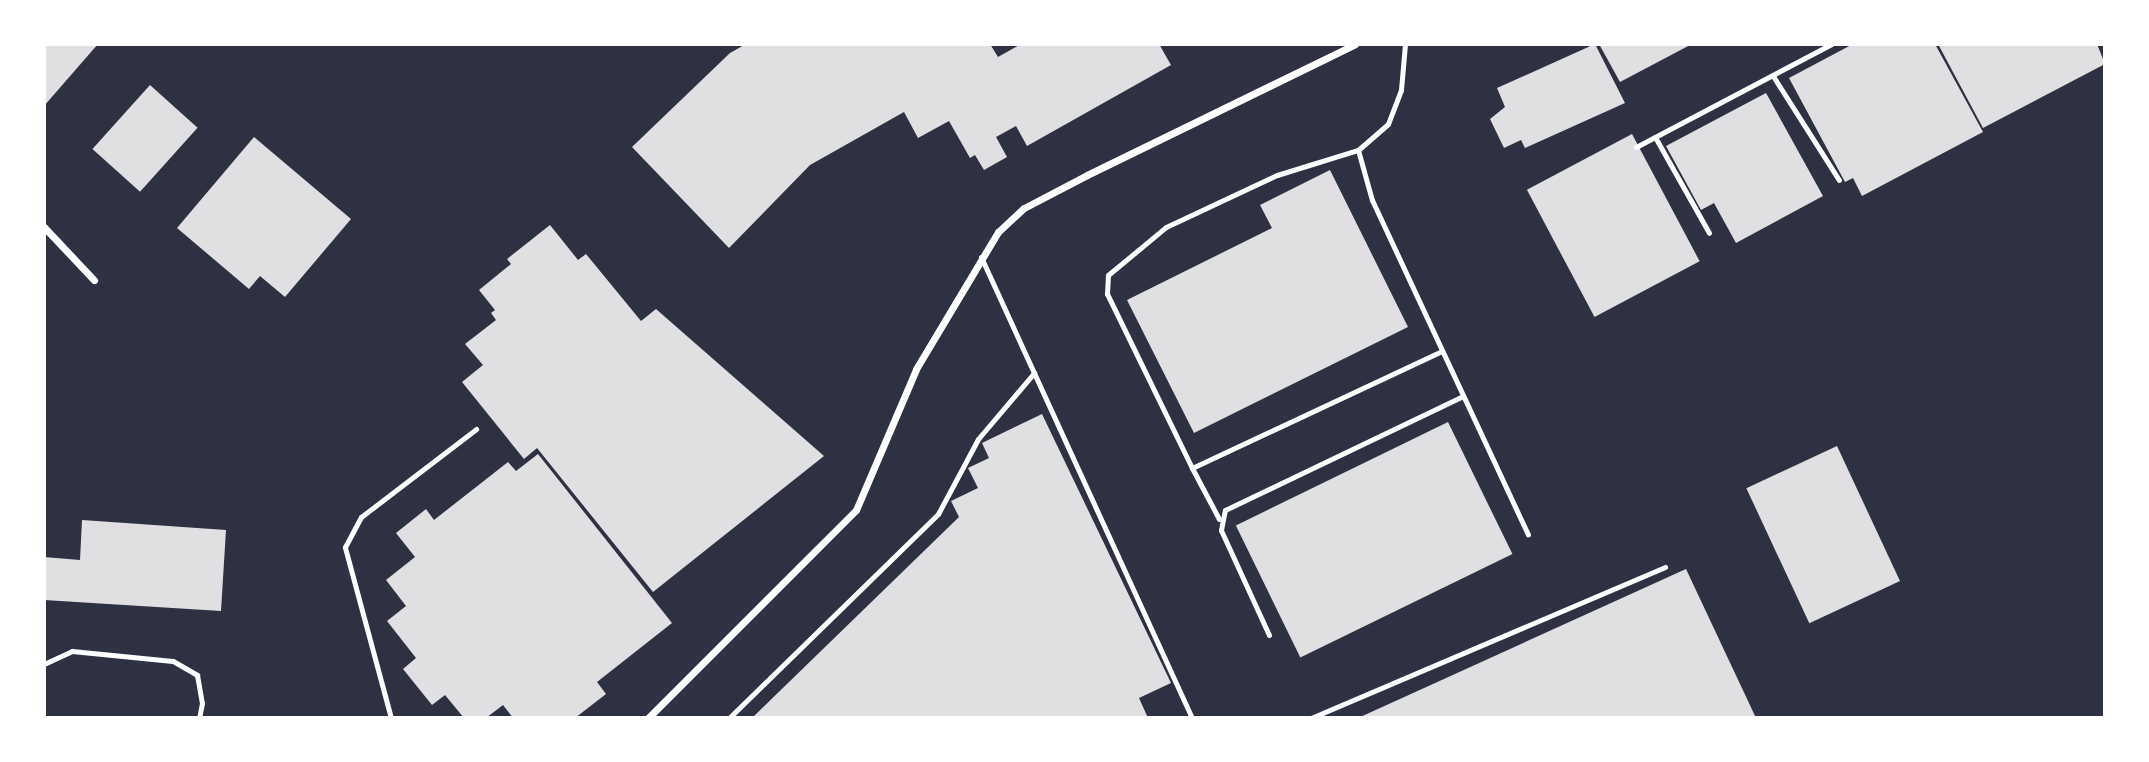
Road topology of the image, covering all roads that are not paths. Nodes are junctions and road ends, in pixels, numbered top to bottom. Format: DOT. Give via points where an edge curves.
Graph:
graph roads {
  1 [pos="1355,44"];
  2 [pos="1405,44"];
  3 [pos="1830,44"];
  4 [pos="1773,76"];
  5 [pos="1655,137"];
  6 [pos="1636,147"];
  7 [pos="1358,150"];
  8 [pos="1839,180"];
  9 [pos="44,227"];
  10 [pos="1709,233"];
  11 [pos="981,257"];
  12 [pos="94,280"];
  13 [pos="1442,351"];
  14 [pos="1034,373"];
  15 [pos="1463,396"];
  16 [pos="476,429"];
  17 [pos="1192,468"];
  18 [pos="1219,519"];
  19 [pos="1528,534"];
  20 [pos="1665,567"];
  21 [pos="1269,635"];
  22 [pos="44,664"];
  23 [pos="199,718"];
  24 [pos="391,718"];
  25 [pos="648,718"];
  26 [pos="729,718"];
  27 [pos="1192,718"];
  28 [pos="1311,718"];
  1 -- 11 [label="street" via="1024,208 998,232"];
  2 -- 7 [label="lane" via="1401,90 1388,124"];
  3 -- 4 [label="lane"];
  4 -- 5 [label="lane"];
  4 -- 8 [label="lane"];
  5 -- 6 [label="lane"];
  5 -- 10 [label="lane"];
  7 -- 13 [label="lane" via="1372,200"];
  7 -- 17 [label="lane" via="1277,175 1166,227 1108,275 1107,294"];
  9 -- 12 [label="street"];
  11 -- 14 [label="lane"];
  11 -- 25 [label="street" via="916,369 856,510"];
  13 -- 15 [label="lane"];
  13 -- 17 [label="lane"];
  14 -- 26 [label="lane" via="978,439 938,514"];
  14 -- 27 [label="lane"];
  15 -- 18 [label="lane" via="1235,501"];
  15 -- 19 [label="lane"];
  16 -- 24 [label="lane" via="361,517 345,547"];
  17 -- 18 [label="lane"];
  18 -- 21 [label="lane"];
  20 -- 28 [label="lane"];
  22 -- 23 [label="lane" via="72,651 173,661 197,676 202,703"];
}
